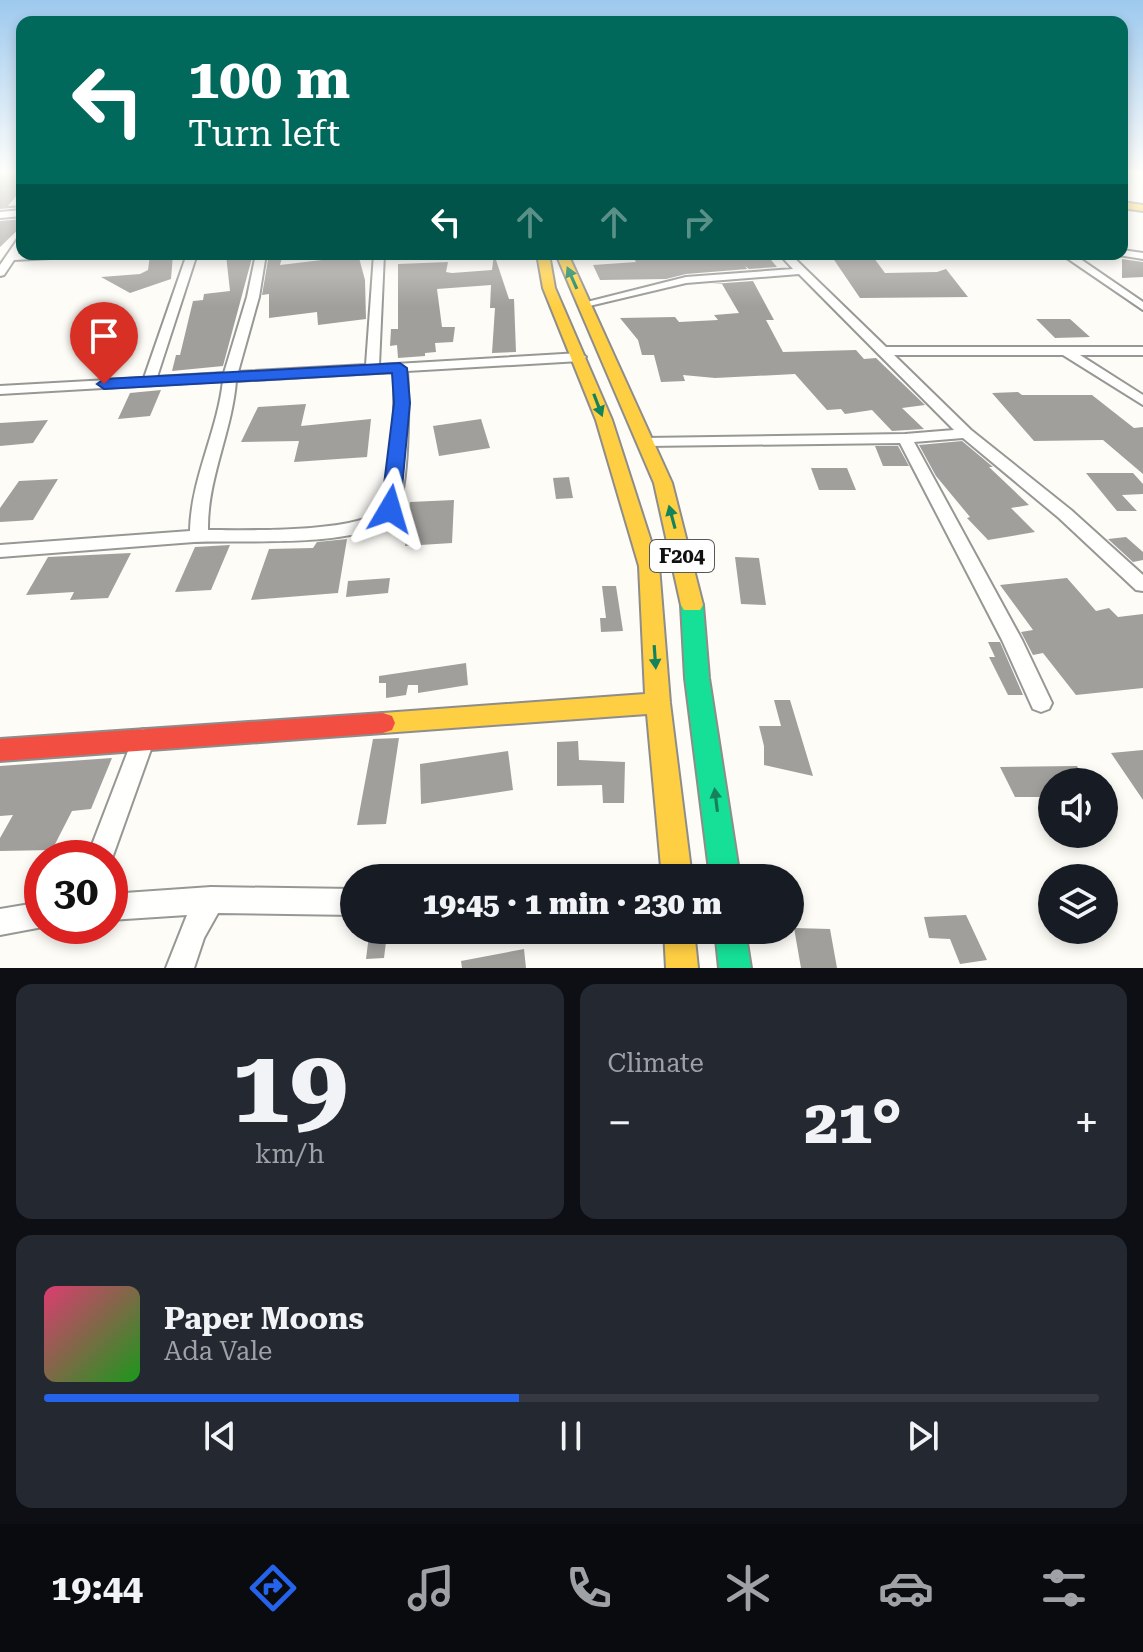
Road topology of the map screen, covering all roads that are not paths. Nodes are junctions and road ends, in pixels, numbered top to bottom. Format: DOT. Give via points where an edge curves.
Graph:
graph roads {
  1 [pos="16,249"];
  2 [pos="36,260"];
  3 [pos="190,260"];
  4 [pos="260,260"];
  5 [pos="379,260"];
  6 [pos="544,260"];
  7 [pos="565,260"];
  8 [pos="792,260"];
  9 [pos="1075,260"];
  10 [pos="4,266"];
  11 [pos="802,271"];
  12 [pos="585,304"];
  13 [pos="1143,307"];
  14 [pos="1063,349"];
  15 [pos="885,351"];
  16 [pos="1143,351"];
  17 [pos="580,357"];
  18 [pos="400,368"];
  19 [pos="372,369"];
  20 [pos="230,377"];
  21 [pos="149,382"];
  22 [pos="0,390"];
  23 [pos="1143,401"];
  24 [pos="966,433"];
  25 [pos="905,438"];
  26 [pos="646,442"];
  27 [pos="199,536"];
  28 [pos="0,551"];
  29 [pos="1143,585"];
  30 [pos="658,703"];
  31 [pos="1041,703"];
  32 [pos="144,738"];
  33 [pos="0,750"];
  34 [pos="107,840"];
  35 [pos="675,864"];
  36 [pos="723,864"];
  37 [pos="211,900"];
  38 [pos="340,902"];
  39 [pos="128,906"];
  40 [pos="24,918"];
  41 [pos="0,922"];
  42 [pos="680,944"];
  43 [pos="732,944"];
  44 [pos="180,968"];
  45 [pos="682,968"];
  46 [pos="735,968"];
  1 -- 10 [label="street"];
  2 -- 10 [label="street"];
  3 -- 21 [label="street"];
  4 -- 20 [label="street"];
  5 -- 19 [label="street"];
  6 -- 17 [label="main road, F204" via="549,288"];
  12 -- 7 [label="main road, F204, one-way"];
  8 -- 11 [label="street"];
  9 -- 13 [label="street"];
  11 -- 12 [label="street" via="686,280"];
  11 -- 15 [label="street"];
  12 -- 26 [label="main road, F204"];
  14 -- 15 [label="street"];
  14 -- 16 [label="street"];
  14 -- 23 [label="street"];
  15 -- 24 [label="street"];
  17 -- 18 [label="street"];
  17 -- 30 [label="main road, F204, one-way" via="649,566"];
  18 -- 19 [label="street"];
  18 -- 27 [label="street" via="394,492 390,509 379,521 291,536"];
  19 -- 20 [label="street"];
  20 -- 21 [label="street"];
  20 -- 27 [label="street" via="227,408 199,502"];
  21 -- 22 [label="street"];
  24 -- 25 [label="street"];
  24 -- 29 [label="street"];
  25 -- 26 [label="street"];
  25 -- 31 [label="street"];
  36 -- 26 [label="main road, F204, one-way" via="697,678 691,592 663,483"];
  27 -- 28 [label="street"];
  30 -- 32 [label="main road"];
  30 -- 35 [label="main road, F204"];
  32 -- 33 [label="main road"];
  32 -- 34 [label="street"];
  37 -- 38 [label="street"];
  37 -- 39 [label="street"];
  37 -- 44 [label="street" via="192,932"];
  40 -- 41 [label="street"];
  42 -- 45 [label="main road"];
  43 -- 46 [label="main road"];
}
